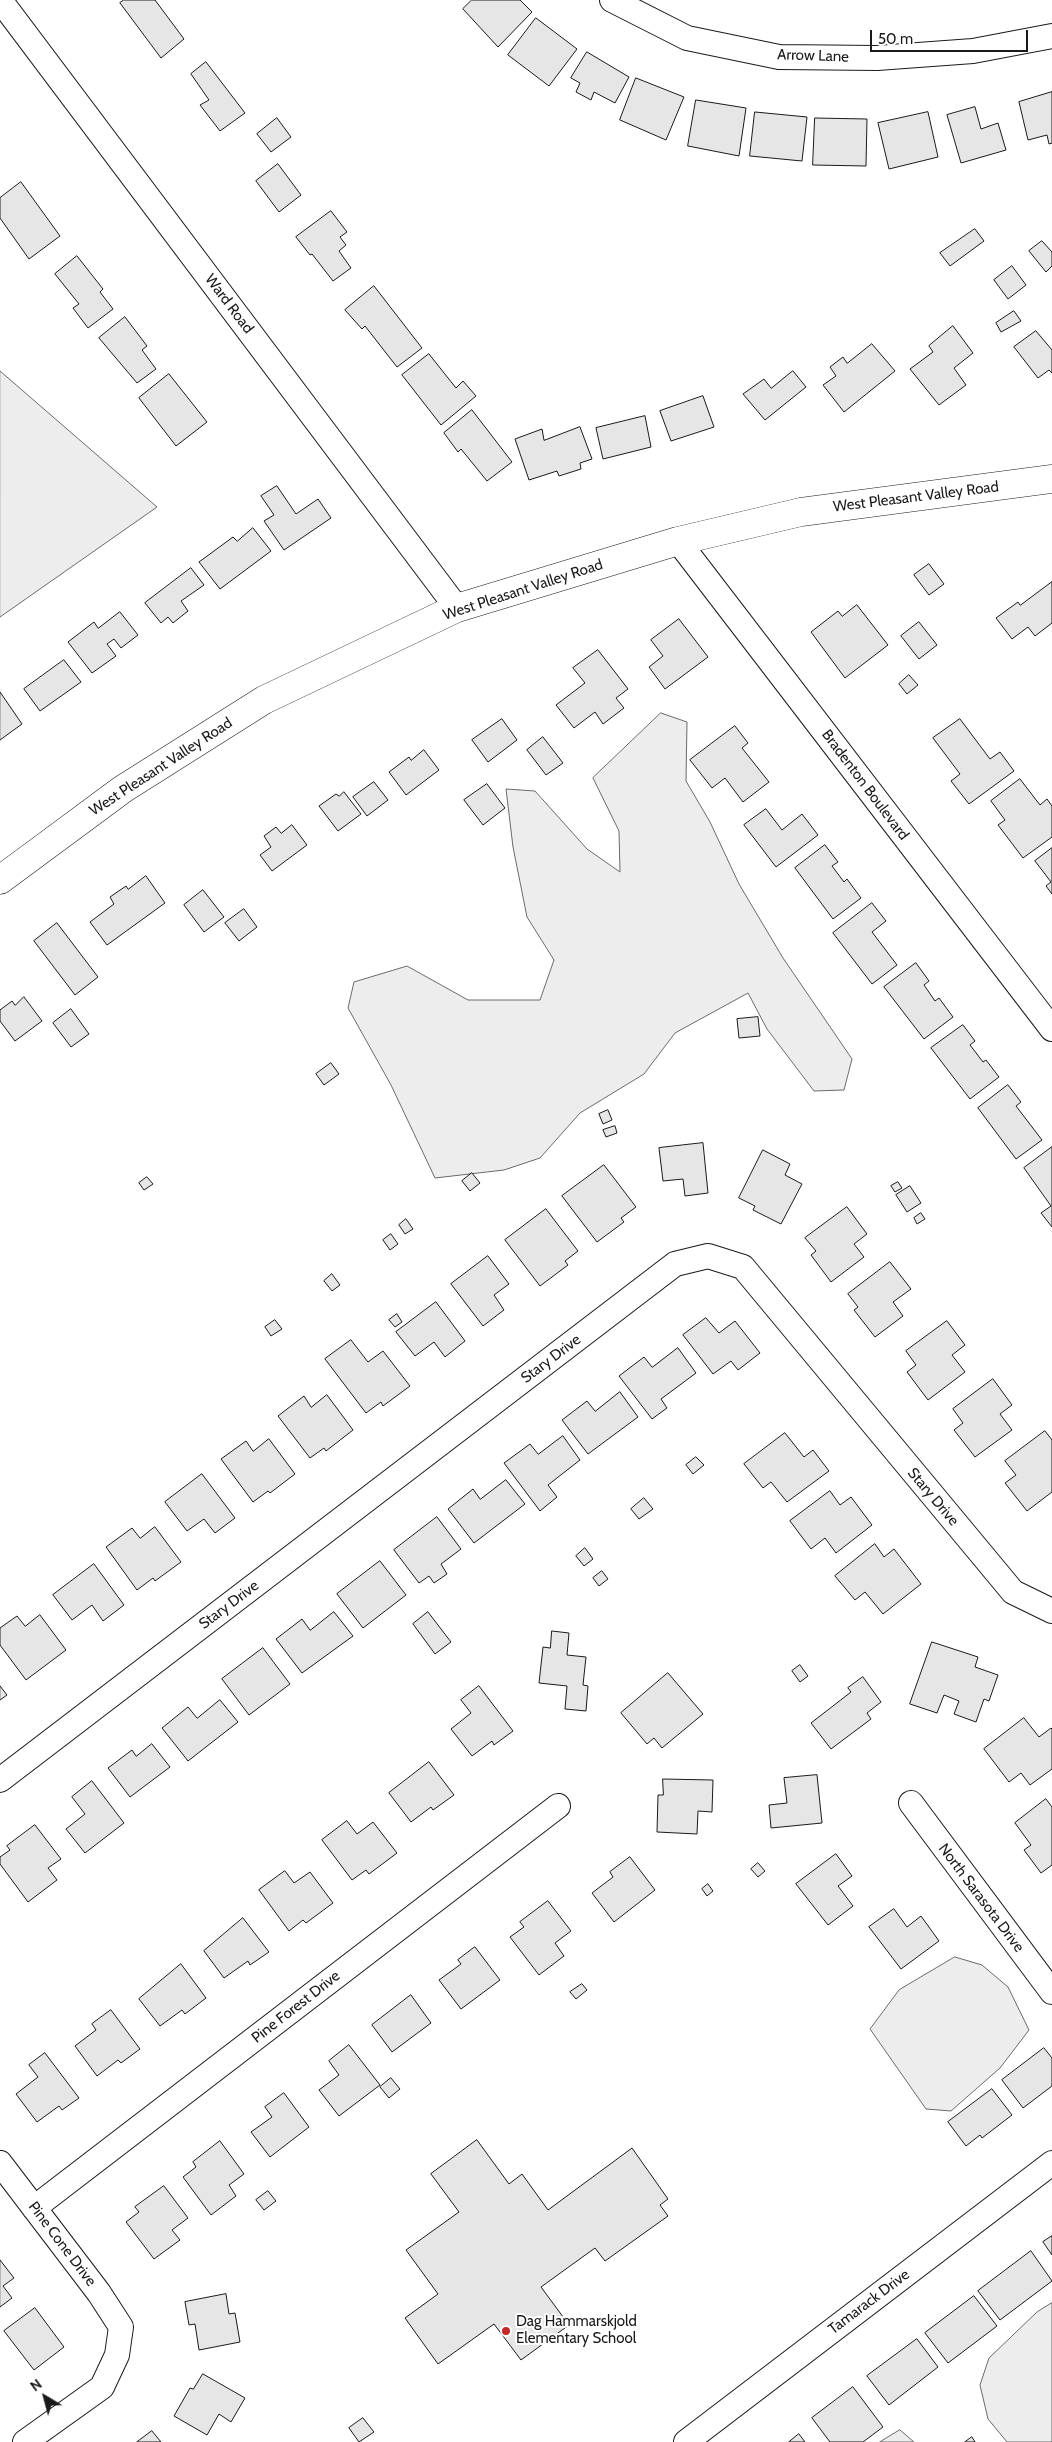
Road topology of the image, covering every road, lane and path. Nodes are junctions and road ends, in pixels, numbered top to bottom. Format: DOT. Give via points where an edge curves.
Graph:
graph roads {
  1 [pos="0,0"];
  2 [pos="612,0"];
  3 [pos="1052,36"];
  4 [pos="1052,480"];
  5 [pos="678,541"];
  6 [pos="457,608"];
  7 [pos="0,880"];
  8 [pos="1052,1030"];
  9 [pos="1052,1611"];
  10 [pos="0,1780"];
  11 [pos="910,1803"];
  12 [pos="558,1806"];
  13 [pos="1052,1992"];
  14 [pos="0,2163"];
  15 [pos="1052,2163"];
  16 [pos="34,2208"];
  17 [pos="25,2442"];
  18 [pos="686,2442"];
  1 -- 6 [label="street, Ward Road"];
  2 -- 3 [label="street, Arrow Lane" via="687,38 780,57 877,58 973,52"];
  4 -- 5 [label="main road, West Pleasant Valley Road" via="801,512"];
  5 -- 6 [label="main road, West Pleasant Valley Road"];
  5 -- 8 [label="street, Bradenton Boulevard"];
  6 -- 7 [label="main road, West Pleasant Valley Road" via="264,700 123,788"];
  9 -- 10 [label="street, Stary Drive" via="1013,1592 742,1267 708,1256 675,1264"];
  11 -- 13 [label="street, North Sarasota Drive"];
  12 -- 16 [label="street, Pine Forest Drive"];
  14 -- 16 [label="street, Pine Cone Drive"];
  15 -- 18 [label="street, Tamarack Drive"];
  16 -- 17 [label="street, Pine Cone Drive" via="121,2327 118,2355 102,2387"];
}
